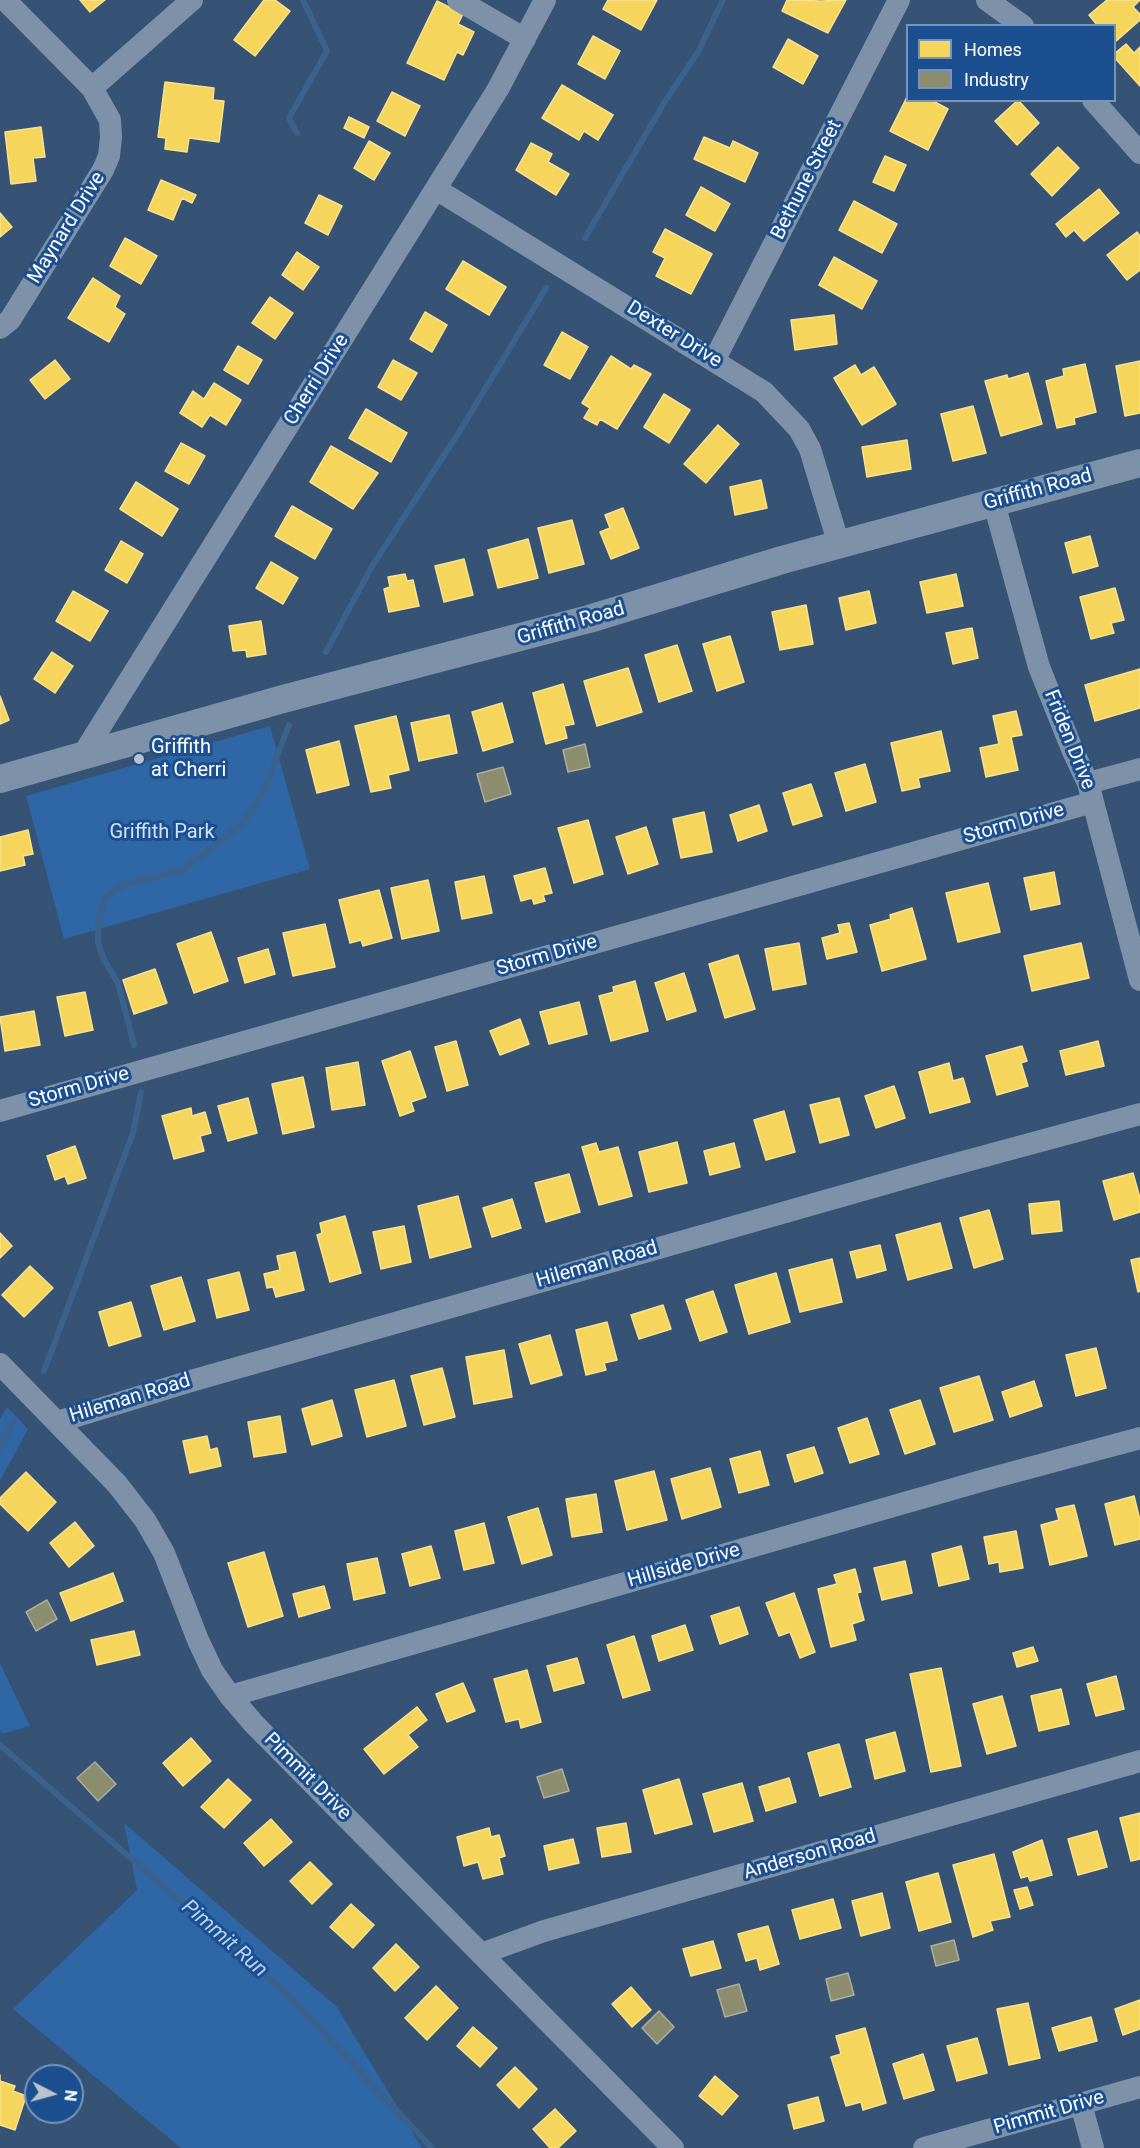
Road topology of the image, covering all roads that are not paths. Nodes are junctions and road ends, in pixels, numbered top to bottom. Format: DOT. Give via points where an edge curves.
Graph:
graph roads {
  1 [pos="5,0"];
  2 [pos="192,0"];
  3 [pos="458,0"];
  4 [pos="545,0"];
  5 [pos="899,0"];
  6 [pos="987,0"];
  7 [pos="1020,24"];
  8 [pos="525,39"];
  9 [pos="92,88"];
  10 [pos="1095,102"];
  11 [pos="1140,153"];
  12 [pos="436,189"];
  13 [pos="0,328"];
  14 [pos="715,359"];
  15 [pos="1140,463"];
  16 [pos="994,502"];
  17 [pos="839,544"];
  18 [pos="82,756"];
  19 [pos="1140,770"];
  20 [pos="0,779"];
  21 [pos="1091,792"];
  22 [pos="1140,980"];
  23 [pos="0,1111"];
  24 [pos="1140,1114"];
  25 [pos="0,1365"];
  26 [pos="57,1422"];
  27 [pos="1140,1438"];
  28 [pos="230,1696"];
  29 [pos="1140,1761"];
  30 [pos="481,1954"];
  31 [pos="1140,2087"];
  32 [pos="1081,2104"];
  33 [pos="673,2148"];
  34 [pos="924,2148"];
  35 [pos="1093,2148"];
  1 -- 9 [label="street, Maynard Drive"];
  2 -- 9 [label="street"];
  3 -- 8 [label="street"];
  4 -- 8 [label="street, Cherri Drive"];
  5 -- 14 [label="street, Bethune Street"];
  6 -- 7 [label="street"];
  8 -- 12 [label="street, Cherri Drive"];
  9 -- 13 [label="street, Maynard Drive" via="111,120 109,156 10,320"];
  10 -- 11 [label="street"];
  12 -- 14 [label="street, Dexter Drive"];
  12 -- 18 [label="street, Cherri Drive"];
  14 -- 17 [label="street, Dexter Drive" via="764,392 799,429 810,449"];
  15 -- 16 [label="street, Griffith Road"];
  16 -- 17 [label="street, Griffith Road"];
  16 -- 21 [label="street, Friden Drive" via="1039,667"];
  17 -- 18 [label="street, Griffith Road" via="579,622"];
  18 -- 20 [label="street, Griffith Road"];
  19 -- 21 [label="street, Storm Drive"];
  21 -- 22 [label="street, Friden Drive"];
  21 -- 23 [label="street, Storm Drive"];
  24 -- 26 [label="street, Hileman Road" via="937,1168"];
  25 -- 26 [label="street, Pimmit Drive"];
  26 -- 28 [label="street, Pimmit Drive" via="117,1484 145,1520 168,1562 212,1670"];
  27 -- 28 [label="street, Hillside Drive"];
  28 -- 30 [label="street, Pimmit Drive"];
  29 -- 30 [label="street, Anderson Road" via="544,1931"];
  30 -- 33 [label="street, Pimmit Drive"];
  31 -- 32 [label="street, Pimmit Drive"];
  32 -- 34 [label="street, Pimmit Drive"];
  32 -- 35 [label="street"];
}
